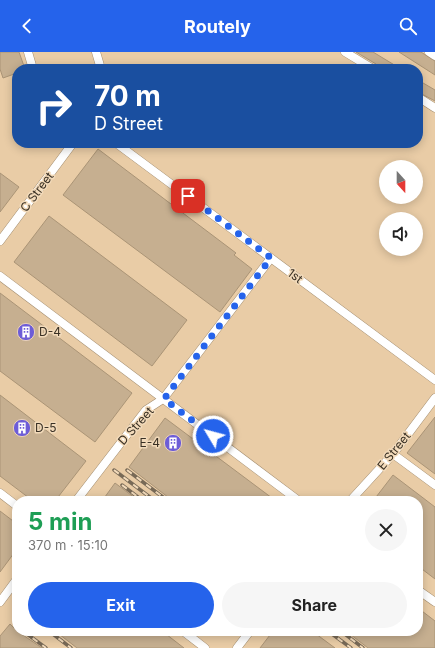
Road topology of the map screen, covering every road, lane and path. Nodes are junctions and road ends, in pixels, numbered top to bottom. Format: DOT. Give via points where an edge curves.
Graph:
graph roads {
  1 [pos="28,52"];
  2 [pos="96,52"];
  3 [pos="345,52"];
  4 [pos="429,52"];
  5 [pos="435,56"];
  6 [pos="32,64"];
  7 [pos="100,64"];
  8 [pos="364,64"];
  9 [pos="423,100"];
  10 [pos="435,108"];
  11 [pos="69,148"];
  12 [pos="123,148"];
  13 [pos="0,241"];
  14 [pos="271,258"];
  15 [pos="0,276"];
  16 [pos="435,380"];
  17 [pos="435,398"];
  18 [pos="164,399"];
  19 [pos="393,454"];
  20 [pos="435,485"];
  21 [pos="0,493"];
  22 [pos="80,496"];
  23 [pos="292,496"];
  24 [pos="355,496"];
  25 [pos="12,502"];
  26 [pos="12,586"];
  27 [pos="423,594"];
  28 [pos="0,602"];
  29 [pos="435,602"];
  30 [pos="189,636"];
  31 [pos="246,636"];
  32 [pos="205,648"];
  33 [pos="237,648"];
  1 -- 6 [label="street"];
  2 -- 7 [label="street"];
  3 -- 8 [label="street"];
  4 -- 5 [label="street"];
  9 -- 10 [label="street"];
  11 -- 13 [label="street, C Street"];
  12 -- 14 [label="street, 1st"];
  14 -- 16 [label="street, 1st"];
  14 -- 18 [label="street, D Street"];
  15 -- 18 [label="street"];
  17 -- 19 [label="street, E Street"];
  18 -- 22 [label="street, D Street" via="146,410"];
  18 -- 23 [label="street"];
  19 -- 20 [label="street"];
  19 -- 24 [label="street, E Street"];
  21 -- 25 [label="street"];
  26 -- 28 [label="street"];
  27 -- 29 [label="street"];
  30 -- 32 [label="street"];
  31 -- 33 [label="street"];
}
